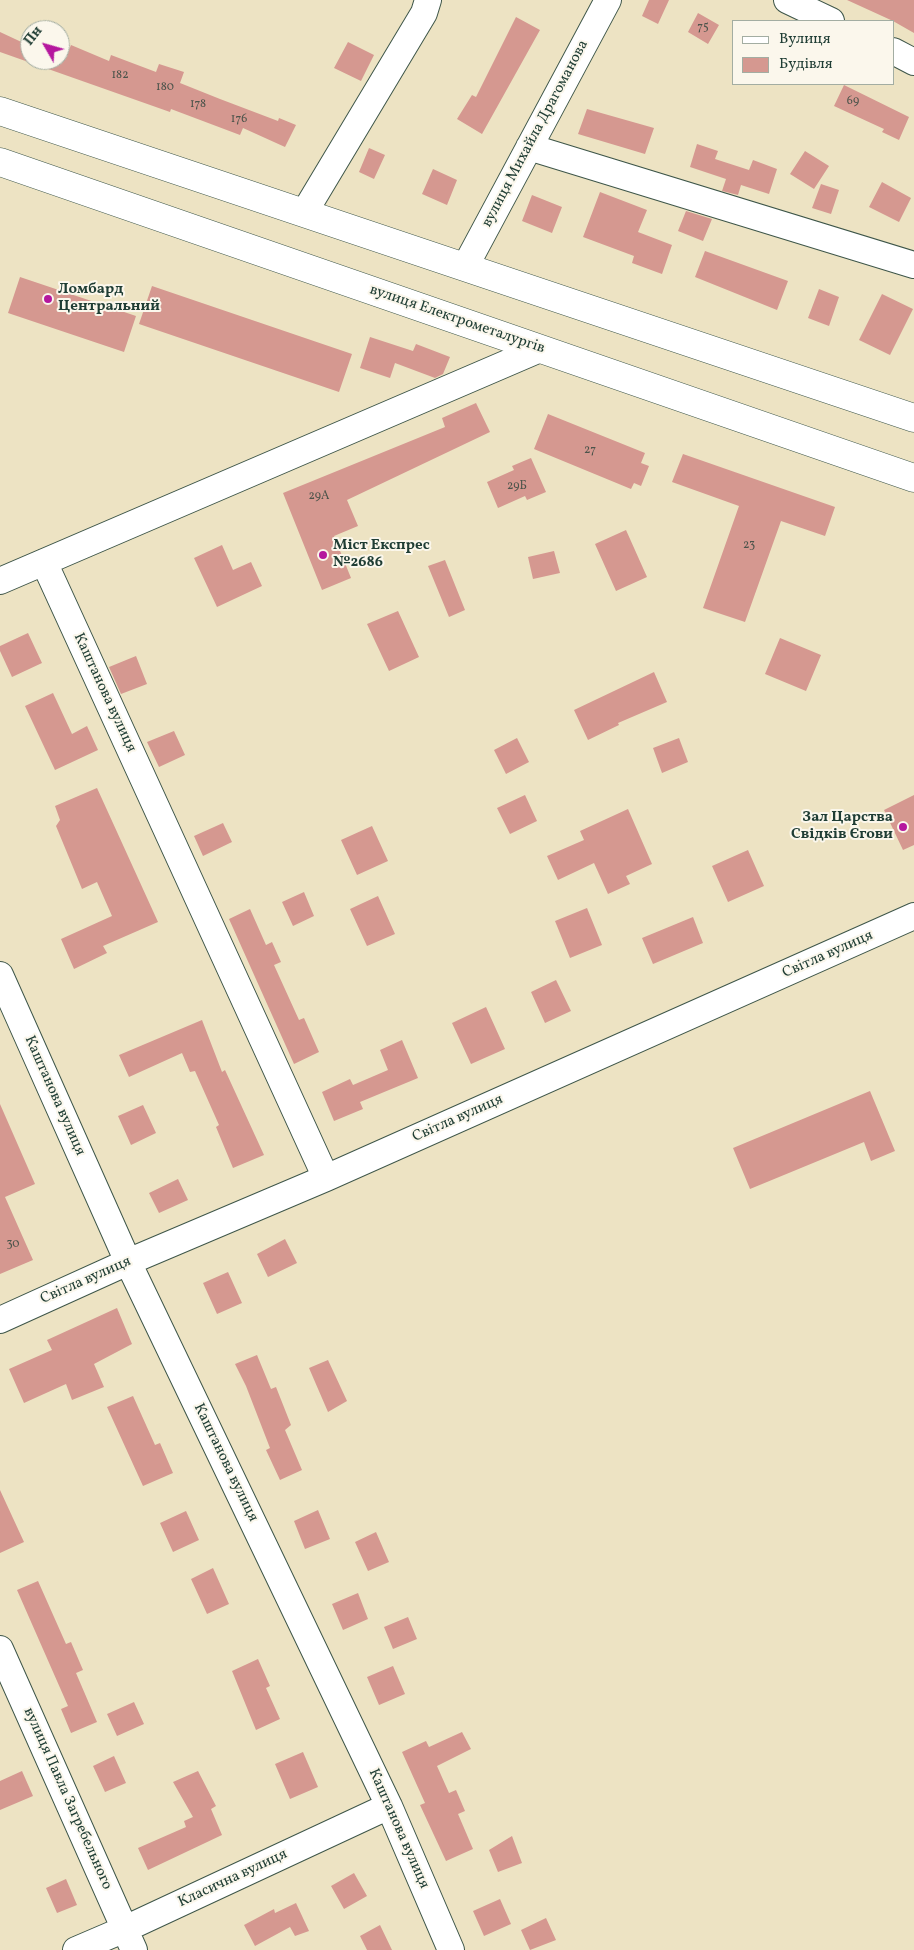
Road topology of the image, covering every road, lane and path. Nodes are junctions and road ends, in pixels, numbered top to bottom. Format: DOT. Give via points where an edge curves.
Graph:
graph roads {
  1 [pos="428,0"];
  2 [pos="608,0"];
  3 [pos="787,0"];
  4 [pos="829,20"];
  5 [pos="894,52"];
  6 [pos="914,62"];
  7 [pos="0,111"];
  8 [pos="529,147"];
  9 [pos="0,162"];
  10 [pos="304,213"];
  11 [pos="914,264"];
  12 [pos="465,267"];
  13 [pos="540,349"];
  14 [pos="914,418"];
  15 [pos="914,478"];
  16 [pos="44,562"];
  17 [pos="0,581"];
  18 [pos="914,916"];
  19 [pos="0,975"];
  20 [pos="326,1178"];
  21 [pos="128,1262"];
  22 [pos="0,1320"];
  23 [pos="0,1649"];
  24 [pos="389,1806"];
  25 [pos="130,1940"];
  26 [pos="76,1950"];
  27 [pos="451,1950"];
  1 -- 10 [label="street" via="424,13 381,87"];
  2 -- 8 [label="street, вулиця Михайла Драгоманова"];
  3 -- 4 [label="street"];
  5 -- 6 [label="street"];
  7 -- 10 [label="main road"];
  8 -- 11 [label="street"];
  8 -- 12 [label="street, вулиця Михайла Драгоманова"];
  9 -- 13 [label="main road, вулиця Електрометалургів"];
  10 -- 12 [label="main road"];
  12 -- 14 [label="main road"];
  13 -- 15 [label="main road, вулиця Електрометалургів"];
  13 -- 16 [label="street"];
  16 -- 17 [label="street"];
  16 -- 20 [label="street, Каштанова вулиця"];
  18 -- 20 [label="street, Світла вулиця"];
  19 -- 21 [label="street, Каштанова вулиця"];
  20 -- 21 [label="street, Світла вулиця"];
  21 -- 22 [label="street, Світла вулиця"];
  21 -- 24 [label="street, Каштанова вулиця"];
  23 -- 25 [label="street, вулиця Павла Загребельного"];
  24 -- 25 [label="street, Класична вулиця"];
  24 -- 27 [label="street, Каштанова вулиця"];
  25 -- 26 [label="street, Класична вулиця"];
}
